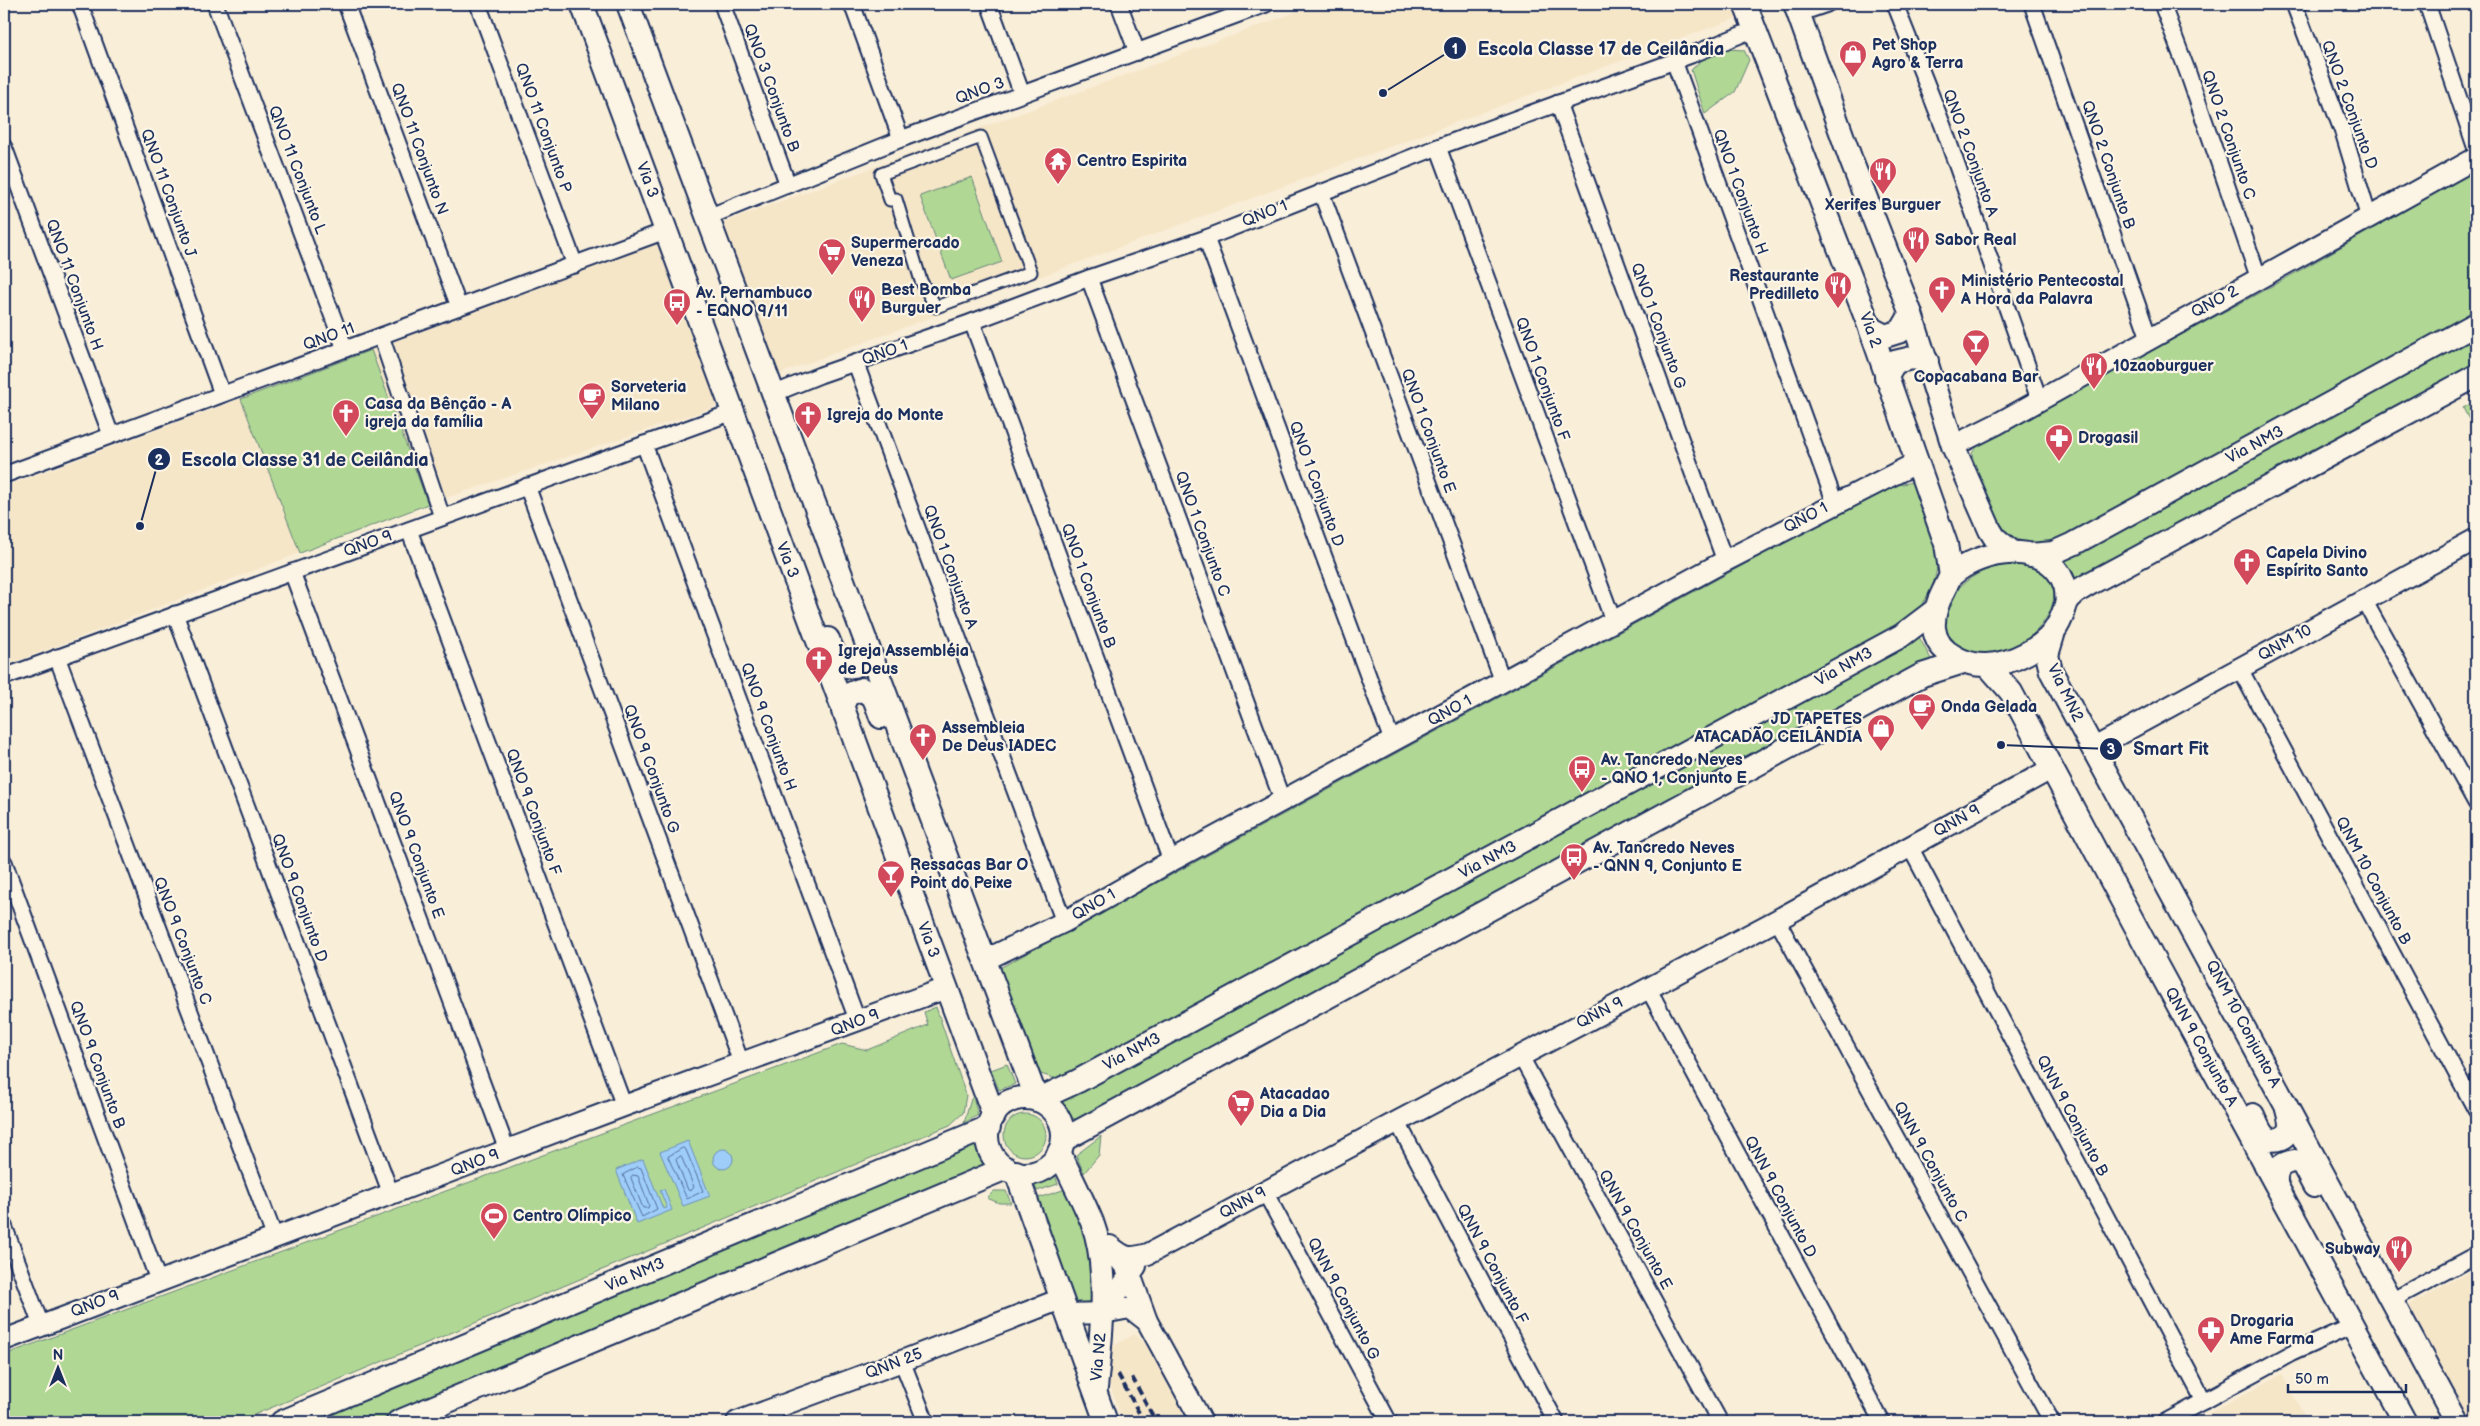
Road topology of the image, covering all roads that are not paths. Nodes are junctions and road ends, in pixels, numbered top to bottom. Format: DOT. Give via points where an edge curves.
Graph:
graph roads {
  1 [pos="80,4"];
  2 [pos="215,4"];
  3 [pos="346,4"];
  4 [pos="478,4"];
  5 [pos="582,4"];
  6 [pos="722,4"];
  7 [pos="852,4"];
  8 [pos="989,4"];
  9 [pos="1119,4"];
  10 [pos="1745,4"];
  11 [pos="1827,4"];
  12 [pos="1895,4"];
  13 [pos="2032,4"];
  14 [pos="2162,4"];
  15 [pos="2294,4"];
  16 [pos="2427,4"];
  17 [pos="1258,5"];
  18 [pos="629,7"];
  19 [pos="1796,9"];
  20 [pos="1755,29"];
  21 [pos="1137,52"];
  22 [pos="1674,61"];
  23 [pos="1022,94"];
  24 [pos="1558,103"];
  25 [pos="981,137"];
  26 [pos="901,139"];
  27 [pos="4,147"];
  28 [pos="1438,147"];
  29 [pos="2476,149"];
  30 [pos="2476,158"];
  31 [pos="788,185"];
  32 [pos="1321,192"];
  33 [pos="708,217"];
  34 [pos="2369,218"];
  35 [pos="665,231"];
  36 [pos="1206,238"];
  37 [pos="574,265"];
  38 [pos="1089,278"];
  39 [pos="2259,279"];
  40 [pos="459,307"];
  41 [pos="1911,314"];
  42 [pos="972,322"];
  43 [pos="2476,324"];
  44 [pos="1870,328"];
  45 [pos="382,336"];
  46 [pos="2149,338"];
  47 [pos="345,349"];
  48 [pos="1927,361"];
  49 [pos="856,364"];
  50 [pos="2476,376"];
  51 [pos="1886,377"];
  52 [pos="222,394"];
  53 [pos="773,394"];
  54 [pos="2039,399"];
  55 [pos="733,412"];
  56 [pos="111,435"];
  57 [pos="644,444"];
  58 [pos="1953,446"];
  59 [pos="1916,463"];
  60 [pos="4,475"];
  61 [pos="527,486"];
  62 [pos="1834,503"];
  63 [pos="442,517"];
  64 [pos="409,530"];
  65 [pos="780,539"];
  66 [pos="2476,539"];
  67 [pos="2021,554"];
  68 [pos="1725,561"];
  69 [pos="292,572"];
  70 [pos="1951,576"];
  71 [pos="2364,600"];
  72 [pos="2067,602"];
  73 [pos="1934,611"];
  74 [pos="175,614"];
  75 [pos="1614,623"];
  76 [pos="2053,635"];
  77 [pos="867,646"];
  78 [pos="57,657"];
  79 [pos="1963,662"];
  80 [pos="1989,667"];
  81 [pos="2240,669"];
  82 [pos="4,677"];
  83 [pos="1503,682"];
  84 [pos="843,710"];
  85 [pos="1393,743"];
  86 [pos="2094,748"];
  87 [pos="2052,769"];
  88 [pos="1283,802"];
  89 [pos="2476,803"];
  90 [pos="1910,848"];
  91 [pos="945,856"];
  92 [pos="1171,861"];
  93 [pos="4,862"];
  94 [pos="1777,920"];
  95 [pos="1064,922"];
  96 [pos="2152,958"];
  97 [pos="985,960"];
  98 [pos="946,988"];
  99 [pos="1648,988"];
  100 [pos="858,1022"];
  101 [pos="1520,1056"];
  102 [pos="742,1064"];
  103 [pos="1037,1100"];
  104 [pos="2286,1104"];
  105 [pos="624,1106"];
  106 [pos="2476,1110"];
  107 [pos="1397,1121"];
  108 [pos="991,1122"];
  109 [pos="1061,1146"];
  110 [pos="507,1150"];
  111 [pos="1011,1170"];
  112 [pos="2276,1182"];
  113 [pos="1265,1192"];
  114 [pos="391,1194"];
  115 [pos="1092,1223"];
  116 [pos="4,1226"];
  117 [pos="274,1238"];
  118 [pos="1110,1246"];
  119 [pos="1148,1254"];
  120 [pos="2476,1255"];
  121 [pos="1130,1274"];
  122 [pos="158,1280"];
  123 [pos="2392,1300"];
  124 [pos="1060,1305"];
  125 [pos="1103,1313"];
  126 [pos="1147,1321"];
  127 [pos="41,1325"];
  128 [pos="2405,1325"];
  129 [pos="2352,1326"];
  130 [pos="4,1340"];
  131 [pos="902,1361"];
  132 [pos="1096,1394"];
  133 [pos="2204,1401"];
  134 [pos="773,1416"];
  135 [pos="282,1422"];
  136 [pos="398,1422"];
  137 [pos="737,1422"];
  138 [pos="926,1422"];
  139 [pos="1106,1422"];
  140 [pos="1202,1422"];
  141 [pos="1389,1422"];
  142 [pos="1556,1422"];
  143 [pos="1720,1422"];
  144 [pos="1882,1422"];
  145 [pos="2052,1422"];
  146 [pos="2165,1422"];
  147 [pos="2405,1422"];
  148 [pos="2457,1422"];
  1 -- 52 [label="street, QNO 11 Conjunto J"];
  2 -- 47 [label="street, QNO 11 Conjunto L"];
  3 -- 40 [label="street, QNO 11 Conjunto N"];
  4 -- 37 [label="street, QNO 11 Conjunto P"];
  5 -- 35 [label="main road, Via 3"];
  6 -- 31 [label="street, QNO 3 Conjunto B"];
  7 -- 26 [label="street"];
  8 -- 23 [label="street"];
  9 -- 21 [label="street"];
  10 -- 20 [label="main road, Via 2"];
  11 -- 19 [label="street"];
  12 -- 54 [label="street, QNO 2 Conjunto A" via="1943,126"];
  13 -- 46 [label="street, QNO 2 Conjunto B"];
  14 -- 39 [label="street, QNO 2 Conjunto C"];
  15 -- 34 [label="street, QNO 2 Conjunto D" via="2344,135"];
  16 -- 29 [label="street"];
  17 -- 21 [label="street, QNO 3"];
  18 -- 33 [label="main road"];
  19 -- 41 [label="main road"];
  20 -- 22 [label="street, QNO 1"];
  20 -- 44 [label="main road, Via 2"];
  21 -- 23 [label="street, QNO 3"];
  22 -- 24 [label="street, QNO 1"];
  22 -- 62 [label="street, QNO 1 Conjunto H"];
  23 -- 26 [label="street, QNO 3"];
  24 -- 28 [label="street, QNO 1"];
  24 -- 68 [label="street, QNO 1 Conjunto G"];
  25 -- 25 [label="street" via="881,174 890,200 896,199 921,281 936,307 1031,272"];
  26 -- 31 [label="street, QNO 3"];
  27 -- 56 [label="street, QNO 11 Conjunto H"];
  28 -- 32 [label="street, QNO 1"];
  28 -- 75 [label="street, QNO 1 Conjunto F"];
  30 -- 34 [label="street, QNO 2"];
  31 -- 33 [label="street, QNO 3"];
  32 -- 36 [label="street, QNO 1"];
  32 -- 83 [label="street, QNO 1 Conjunto E"];
  33 -- 53 [label="main road"];
  34 -- 39 [label="street, QNO 2"];
  35 -- 37 [label="street, QNO 11"];
  35 -- 55 [label="main road, Via 3"];
  36 -- 38 [label="street, QNO 1"];
  36 -- 85 [label="street, QNO 1 Conjunto D"];
  37 -- 40 [label="street, QNO 11"];
  38 -- 42 [label="street, QNO 1"];
  38 -- 88 [label="street, QNO 1 Conjunto C"];
  39 -- 46 [label="street, QNO 2"];
  40 -- 45 [label="street, QNO 11"];
  41 -- 44 [label="main road" via="1901,331 1885,336"];
  41 -- 48 [label="main road"];
  42 -- 49 [label="street, QNO 1"];
  42 -- 92 [label="street, QNO 1 Conjunto B"];
  43 -- 67 [label="main road, Via NM3" via="2073,544 2053,553"];
  44 -- 51 [label="main road, Via 2"];
  45 -- 47 [label="street, QNO 11"];
  45 -- 63 [label="street"];
  46 -- 54 [label="street, QNO 2"];
  47 -- 52 [label="street, QNO 11"];
  48 -- 51 [label="main road" via="1912,358 1895,362"];
  48 -- 58 [label="main road"];
  49 -- 53 [label="street, QNO 1"];
  49 -- 95 [label="street, QNO 1 Conjunto A"];
  50 -- 72 [label="main road" via="2091,583"];
  51 -- 59 [label="main road, Via 2"];
  52 -- 56 [label="street, QNO 11"];
  53 -- 77 [label="main road"];
  54 -- 58 [label="street, QNO 2"];
  55 -- 57 [label="street, QNO 9"];
  55 -- 65 [label="main road, Via 3"];
  56 -- 60 [label="street, QNO 11"];
  57 -- 61 [label="street, QNO 9"];
  57 -- 100 [label="street, QNO 9 Conjunto H"];
  58 -- 67 [label="main road" via="1995,538"];
  59 -- 62 [label="street, QNO 1"];
  59 -- 70 [label="main road, Via 2" via="1946,544"];
  61 -- 63 [label="street, QNO 9"];
  61 -- 102 [label="street, QNO 9 Conjunto G"];
  62 -- 68 [label="street, QNO 1"];
  63 -- 64 [label="street, QNO 9"];
  64 -- 69 [label="street, QNO 9"];
  64 -- 105 [label="street, QNO 9 Conjunto F"];
  65 -- 77 [label="main road" via="837,661 850,667 860,664 866,656"];
  65 -- 84 [label="main road, Via 3"];
  66 -- 71 [label="street, QNM 10"];
  67 -- 70 [label="main road" via="1992,554"];
  67 -- 72 [label="main road" via="2050,564 2065,584"];
  68 -- 75 [label="street, QNO 1"];
  69 -- 74 [label="street, QNO 9"];
  69 -- 110 [label="street, QNO 9 Conjunto E"];
  70 -- 73 [label="main road"];
  71 -- 81 [label="street, QNM 10"];
  71 -- 89 [label="street"];
  72 -- 76 [label="main road"];
  73 -- 79 [label="main road" via="1933,630 1937,642"];
  73 -- 103 [label="main road, Via NM3" via="1884,646 1078,1081"];
  74 -- 78 [label="street, QNO 9"];
  74 -- 114 [label="street, QNO 9 Conjunto D"];
  75 -- 83 [label="street, QNO 1"];
  76 -- 80 [label="main road" via="2027,653"];
  76 -- 86 [label="main road, Via MN2" via="2048,655 2051,671"];
  77 -- 91 [label="main road"];
  78 -- 82 [label="street, QNO 9"];
  78 -- 117 [label="street, QNO 9 Conjunto C"];
  79 -- 80 [label="main road"];
  79 -- 109 [label="main road" via="1922,675"];
  80 -- 87 [label="main road" via="2011,692"];
  81 -- 86 [label="street, QNM 10"];
  81 -- 106 [label="street, QNM 10 Conjunto B"];
  83 -- 85 [label="street, QNO 1"];
  84 -- 91 [label="main road" via="844,699 852,691 862,690 874,698 913,804"];
  84 -- 98 [label="main road, Via 3"];
  85 -- 88 [label="street, QNO 1"];
  86 -- 104 [label="main road, QNM 10 Conjunto A"];
  87 -- 90 [label="street, QNN 9"];
  87 -- 96 [label="main road, QNN 9 Conjunto A"];
  88 -- 92 [label="street, QNO 1"];
  90 -- 94 [label="street, QNN 9"];
  90 -- 133 [label="street, QNN 9 Conjunto B"];
  91 -- 97 [label="main road"];
  92 -- 95 [label="street, QNO 1"];
  93 -- 122 [label="street, QNO 9 Conjunto B"];
  94 -- 99 [label="street, QNN 9"];
  94 -- 145 [label="street, QNN 9 Conjunto C"];
  95 -- 97 [label="street, QNO 1"];
  96 -- 104 [label="main road" via="2199,1013 2263,1136 2280,1139 2288,1133 2290,1125"];
  96 -- 112 [label="main road, QNN 9 Conjunto A"];
  97 -- 103 [label="main road"];
  98 -- 100 [label="street, QNO 9"];
  98 -- 108 [label="main road, Via 3"];
  99 -- 101 [label="street, QNN 9"];
  99 -- 144 [label="street, QNN 9 Conjunto D"];
  100 -- 102 [label="street, QNO 9"];
  101 -- 107 [label="street, QNN 9"];
  101 -- 143 [label="street, QNN 9 Conjunto E"];
  102 -- 105 [label="street, QNO 9"];
  103 -- 108 [label="main road" via="1022,1098 1008,1102"];
  103 -- 109 [label="main road" via="1048,1105 1059,1119"];
  104 -- 123 [label="main road, QNM 10 Conjunto A"];
  105 -- 110 [label="street, QNO 9"];
  107 -- 113 [label="street, QNN 9"];
  107 -- 142 [label="street, QNN 9 Conjunto F"];
  108 -- 111 [label="main road" via="988,1144 993,1155"];
  108 -- 135 [label="main road, Via NM3"];
  109 -- 111 [label="main road" via="1050,1164 1038,1171 1024,1174"];
  109 -- 115 [label="main road, Via N2"];
  110 -- 114 [label="street, QNO 9"];
  111 -- 124 [label="main road, Via N2"];
  111 -- 136 [label="main road"];
  112 -- 128 [label="main road" via="2278,1168 2287,1162 2302,1163 2356,1260"];
  112 -- 129 [label="main road, QNN 9 Conjunto A"];
  113 -- 119 [label="street, QNN 9"];
  113 -- 141 [label="street, QNN 9 Conjunto G"];
  114 -- 117 [label="street, QNO 9"];
  115 -- 118 [label="street"];
  115 -- 125 [label="main road, Via N2" via="1099,1250"];
  116 -- 127 [label="street"];
  117 -- 122 [label="street, QNO 9"];
  118 -- 119 [label="street, QNN 9" via="1131,1258"];
  118 -- 121 [label="street"];
  119 -- 121 [label="street, QNN 9"];
  120 -- 123 [label="street"];
  121 -- 125 [label="street, QNN 9"];
  121 -- 126 [label="street"];
  122 -- 127 [label="street, QNO 9"];
  123 -- 128 [label="main road"];
  124 -- 125 [label="street"];
  124 -- 131 [label="street, QNN 25"];
  124 -- 132 [label="main road, Via N2"];
  125 -- 126 [label="street" via="1130,1308"];
  125 -- 132 [label="main road, Via N2"];
  126 -- 140 [label="street"];
  127 -- 130 [label="street, QNO 9"];
  128 -- 148 [label="main road"];
  129 -- 133 [label="street" via="2292,1353"];
  129 -- 147 [label="main road"];
  131 -- 134 [label="street, QNN 25"];
  131 -- 138 [label="street"];
  132 -- 139 [label="main road"];
  133 -- 146 [label="street"];
  134 -- 137 [label="street, QNN 25"];
}
